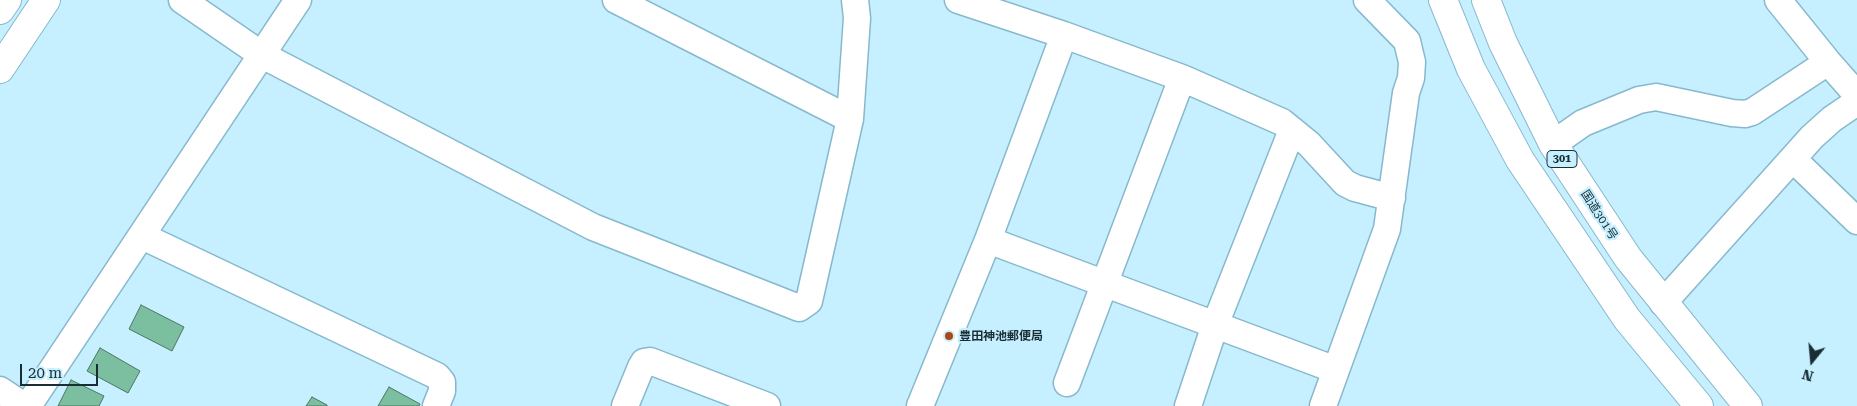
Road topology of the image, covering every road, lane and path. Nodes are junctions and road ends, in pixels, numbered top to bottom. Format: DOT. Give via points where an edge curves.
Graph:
graph roads {
  1 [pos="7,0"];
  2 [pos="46,0"];
  3 [pos="182,0"];
  4 [pos="298,0"];
  5 [pos="616,0"];
  6 [pos="855,0"];
  7 [pos="958,0"];
  8 [pos="1367,0"];
  9 [pos="1443,0"];
  10 [pos="1486,0"];
  11 [pos="1778,0"];
  12 [pos="0,10"];
  13 [pos="1064,36"];
  14 [pos="262,55"];
  15 [pos="1828,62"];
  16 [pos="0,69"];
  17 [pos="1182,78"];
  18 [pos="1857,95"];
  19 [pos="1857,102"];
  20 [pos="850,120"];
  21 [pos="1292,130"];
  22 [pos="1553,144"];
  23 [pos="1794,160"];
  24 [pos="1392,198"];
  25 [pos="1857,222"];
  26 [pos="142,236"];
  27 [pos="988,240"];
  28 [pos="1104,283"];
  29 [pos="1663,303"];
  30 [pos="1215,325"];
  31 [pos="1336,370"];
  32 [pos="1067,383"];
  33 [pos="0,390"];
  34 [pos="24,406"];
  35 [pos="28,406"];
  36 [pos="436,406"];
  37 [pos="624,406"];
  38 [pos="767,406"];
  39 [pos="920,406"];
  40 [pos="1188,406"];
  41 [pos="1323,406"];
  42 [pos="1699,406"];
  43 [pos="1748,406"];
  1 -- 12 [label="main road"];
  2 -- 16 [label="main road"];
  3 -- 14 [label="street"];
  4 -- 14 [label="street"];
  5 -- 20 [label="street"];
  6 -- 20 [label="street" via="857,18"];
  7 -- 13 [label="street"];
  8 -- 24 [label="street" via="1407,40 1412,62"];
  9 -- 42 [label="main road, 301" via="1471,69 1520,160 1627,319"];
  10 -- 22 [label="main road, 国道301号 / 301" via="1503,43"];
  11 -- 15 [label="street"];
  13 -- 17 [label="street"];
  13 -- 27 [label="street"];
  14 -- 20 [label="street" via="593,227 799,308 809,301"];
  14 -- 26 [label="street"];
  15 -- 18 [label="street"];
  15 -- 22 [label="street" via="1752,112 1732,114 1656,97 1638,100 1583,123"];
  17 -- 21 [label="street" via="1282,122"];
  17 -- 28 [label="street"];
  19 -- 23 [label="street" via="1832,119"];
  21 -- 24 [label="street" via="1345,183"];
  21 -- 30 [label="street"];
  22 -- 29 [label="main road, 国道301号 / 301" via="1628,258"];
  23 -- 25 [label="street"];
  23 -- 29 [label="street"];
  24 -- 31 [label="street" via="1387,229"];
  26 -- 35 [label="street"];
  26 -- 36 [label="street" via="437,376 442,382 442,391"];
  27 -- 28 [label="street"];
  27 -- 39 [label="street"];
  28 -- 30 [label="street"];
  28 -- 32 [label="street"];
  29 -- 43 [label="main road, 国道301号 / 301"];
  30 -- 31 [label="street"];
  30 -- 40 [label="street"];
  31 -- 41 [label="street"];
  33 -- 34 [label="street"];
  37 -- 38 [label="street" via="641,366 650,361"];
}
